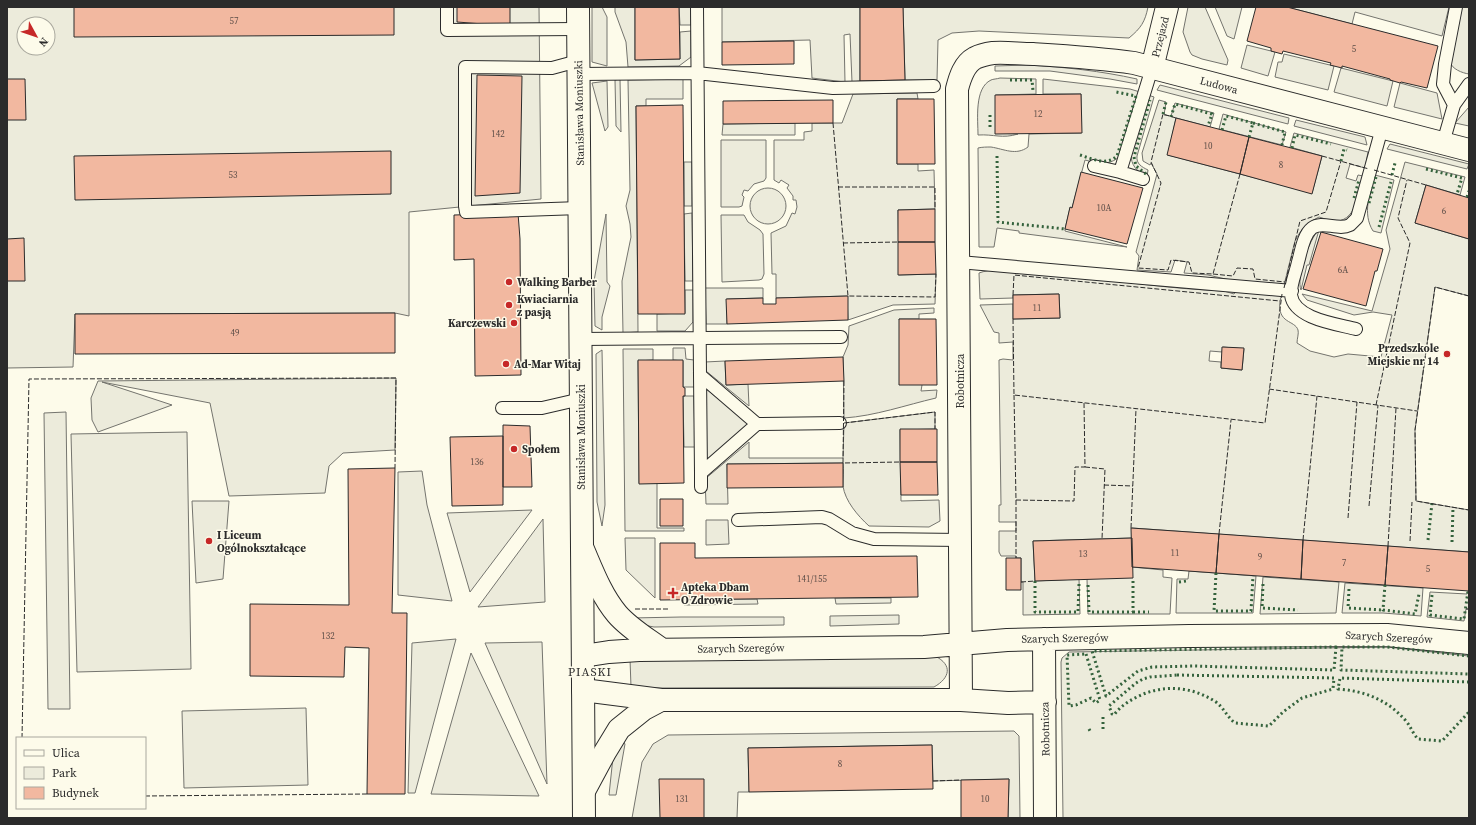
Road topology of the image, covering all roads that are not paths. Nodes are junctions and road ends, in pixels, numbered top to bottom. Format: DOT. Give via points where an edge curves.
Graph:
graph roads {
  1 [pos="447,7"];
  2 [pos="578,7"];
  3 [pos="697,7"];
  4 [pos="1167,7"];
  5 [pos="1456,7"];
  6 [pos="578,29"];
  7 [pos="967,65"];
  8 [pos="578,67"];
  9 [pos="1152,68"];
  10 [pos="697,72"];
  11 [pos="1469,84"];
  12 [pos="934,86"];
  13 [pos="1454,105"];
  14 [pos="1382,128"];
  15 [pos="1443,143"];
  16 [pos="1469,150"];
  17 [pos="1094,166"];
  18 [pos="1120,172"];
  19 [pos="1143,179"];
  20 [pos="580,208"];
  21 [pos="959,262"];
  22 [pos="1292,291"];
  23 [pos="1356,329"];
  24 [pos="841,337"];
  25 [pos="699,338"];
  26 [pos="580,339"];
  27 [pos="700,375"];
  28 [pos="581,399"];
  29 [pos="502,408"];
  30 [pos="840,423"];
  31 [pos="757,424"];
  32 [pos="701,473"];
  33 [pos="701,487"];
  34 [pos="738,520"];
  35 [pos="961,540"];
  36 [pos="582,548"];
  37 [pos="1044,639"];
  38 [pos="1469,643"];
  39 [pos="961,644"];
  40 [pos="661,649"];
  41 [pos="583,656"];
  42 [pos="584,690"];
  43 [pos="661,700"];
  44 [pos="961,700"];
  45 [pos="1045,702"];
  46 [pos="584,791"];
  47 [pos="584,818"];
  48 [pos="1045,818"];
  1 -- 6 [label="lane" via="447,30"];
  2 -- 6 [label="street, Stanisława Moniuszki"];
  3 -- 10 [label="lane"];
  4 -- 9 [label="street, Przejazd"];
  5 -- 13 [label="lane" via="1443,84"];
  6 -- 8 [label="street, Stanisława Moniuszki"];
  7 -- 9 [label="street, Ludowa" via="983,54 994,53 1115,60"];
  7 -- 21 [label="street, Robotnicza" via="960,76 957,89"];
  8 -- 10 [label="lane"];
  8 -- 20 [label="street, Stanisława Moniuszki"];
  8 -- 20 [label="lane" via="465,67 465,206 466,212"];
  9 -- 14 [label="street, Ludowa"];
  9 -- 18 [label="lane"];
  10 -- 12 [label="lane" via="833,88"];
  10 -- 25 [label="lane"];
  11 -- 13 [label="lane"];
  13 -- 15 [label="lane"];
  14 -- 15 [label="street, Ludowa"];
  14 -- 22 [label="lane" via="1357,218 1350,225 1342,227 1316,225 1310,229 1301,249"];
  15 -- 16 [label="street, Ludowa"];
  17 -- 18 [label="lane"];
  18 -- 19 [label="lane"];
  20 -- 26 [label="street, Stanisława Moniuszki"];
  21 -- 22 [label="lane"];
  21 -- 35 [label="street, Robotnicza"];
  22 -- 23 [label="lane" via="1294,302 1301,311 1311,317"];
  24 -- 25 [label="lane"];
  25 -- 26 [label="lane"];
  25 -- 27 [label="lane"];
  26 -- 28 [label="street, Stanisława Moniuszki"];
  27 -- 31 [label="lane"];
  27 -- 32 [label="lane"];
  28 -- 29 [label="lane" via="542,408"];
  28 -- 36 [label="street, Stanisława Moniuszki"];
  30 -- 31 [label="lane"];
  31 -- 32 [label="lane"];
  32 -- 33 [label="lane"];
  34 -- 35 [label="lane" via="822,517 852,533 874,539"];
  35 -- 39 [label="street, Robotnicza"];
  36 -- 40 [label="street" via="598,584 616,614"];
  36 -- 41 [label="street, Stanisława Moniuszki"];
  37 -- 38 [label="street, Szarych Szeregów" via="1387,635"];
  37 -- 39 [label="street, Szarych Szeregów"];
  37 -- 45 [label="street, Robotnicza"];
  39 -- 40 [label="street, Szarych Szeregów" via="924,647"];
  39 -- 44 [label="street, Robotnicza"];
  40 -- 41 [label="street, Szarych Szeregów"];
  41 -- 42 [label="street, Stanisława Moniuszki"];
  42 -- 43 [label="street"];
  42 -- 46 [label="street, Stanisława Moniuszki"];
  43 -- 44 [label="street"];
  43 -- 46 [label="street" via="644,709 619,729"];
  44 -- 45 [label="street"];
  45 -- 48 [label="street, Robotnicza"];
  46 -- 47 [label="street, Stanisława Moniuszki"];
}
